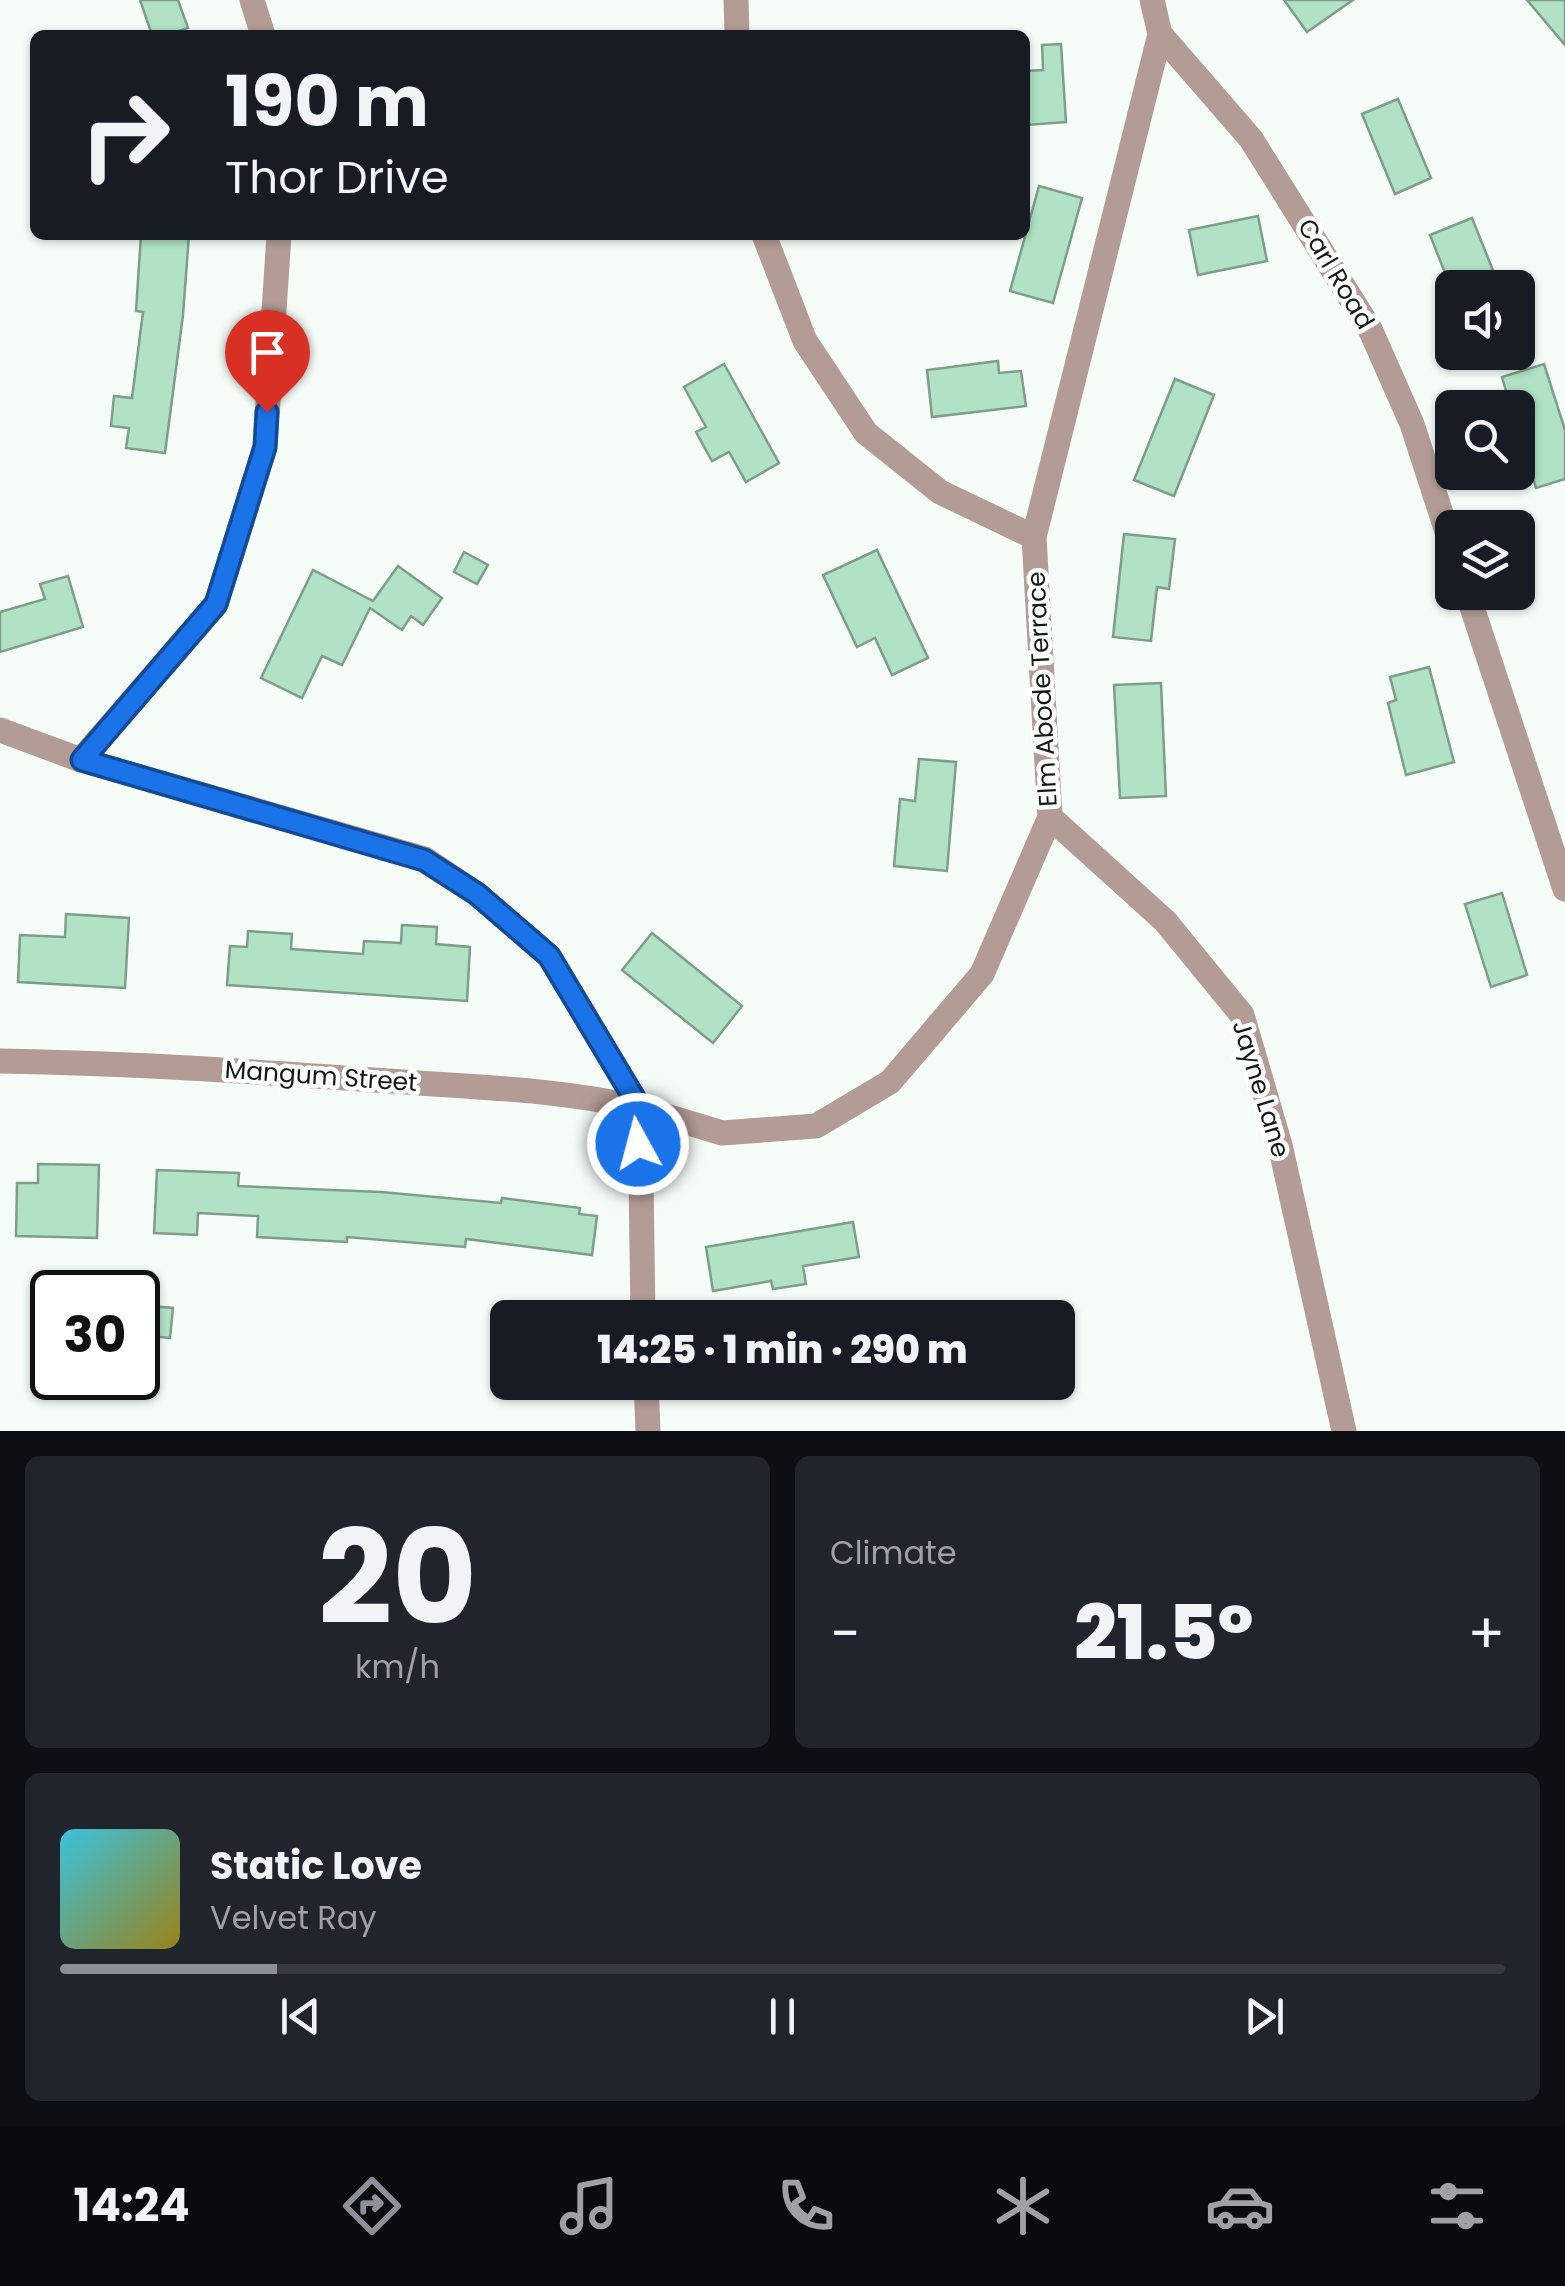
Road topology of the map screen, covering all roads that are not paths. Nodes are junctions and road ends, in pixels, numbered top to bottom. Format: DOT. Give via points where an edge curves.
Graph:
graph roads {
  1 [pos="252,0"];
  2 [pos="736,0"];
  3 [pos="1152,0"];
  4 [pos="261,30"];
  5 [pos="737,30"];
  6 [pos="1160,34"];
  7 [pos="279,240"];
  8 [pos="766,240"];
  9 [pos="1440,510"];
  10 [pos="1034,536"];
  11 [pos="1474,610"];
  12 [pos="0,730"];
  13 [pos="82,760"];
  14 [pos="1050,817"];
  15 [pos="1565,889"];
  16 [pos="0,1060"];
  17 [pos="640,1108"];
  18 [pos="643,1300"];
  19 [pos="647,1400"];
  20 [pos="648,1431"];
  21 [pos="1344,1431"];
  1 -- 4 [label="street"];
  2 -- 5 [label="street"];
  3 -- 6 [label="street, Elm Abode Terrace"];
  6 -- 9 [label="street, Carl Road" via="1251,139 1370,330 1412,424"];
  6 -- 10 [label="street, Elm Abode Terrace"];
  7 -- 13 [label="street" via="265,447 216,604"];
  8 -- 10 [label="street" via="805,341 866,434 940,492"];
  10 -- 14 [label="street, Elm Abode Terrace"];
  11 -- 15 [label="street"];
  12 -- 13 [label="street"];
  13 -- 17 [label="street" via="424,860 477,894 549,956"];
  14 -- 17 [label="street, Elm Abode Terrace" via="982,974 890,1082 816,1126 722,1133"];
  14 -- 21 [label="street, Jayne Lane" via="1165,921 1242,1015 1280,1145"];
  16 -- 17 [label="street, Mangum Street" via="468,1086 594,1097"];
  17 -- 18 [label="street"];
  19 -- 20 [label="street"];
}
